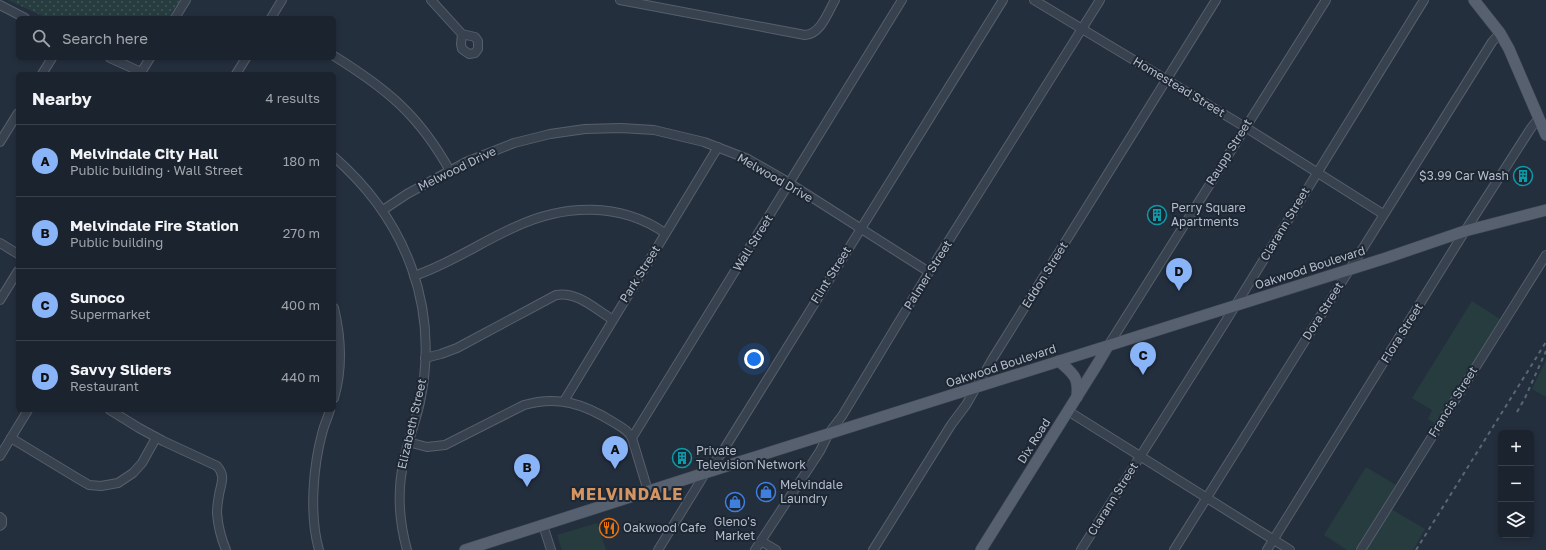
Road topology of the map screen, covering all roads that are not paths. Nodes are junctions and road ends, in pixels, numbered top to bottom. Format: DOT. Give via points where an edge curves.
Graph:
graph roads {
  1 [pos="186,0"];
  2 [pos="282,0"];
  3 [pos="620,0"];
  4 [pos="835,0"];
  5 [pos="902,0"];
  6 [pos="1003,0"];
  7 [pos="1034,0"];
  8 [pos="1100,0"];
  9 [pos="1216,0"];
  10 [pos="1326,0"];
  11 [pos="1424,0"];
  12 [pos="1474,0"];
  13 [pos="437,2"];
  14 [pos="0,5"];
  15 [pos="21,16"];
  16 [pos="175,16"];
  17 [pos="273,16"];
  18 [pos="1081,29"];
  19 [pos="1500,33"];
  20 [pos="462,34"];
  21 [pos="336,57"];
  22 [pos="51,60"];
  23 [pos="114,60"];
  24 [pos="149,60"];
  25 [pos="245,60"];
  26 [pos="43,72"];
  27 [pos="138,72"];
  28 [pos="141,72"];
  29 [pos="237,72"];
  30 [pos="1166,80"];
  31 [pos="16,116"];
  32 [pos="1539,118"];
  33 [pos="1245,127"];
  34 [pos="1546,135"];
  35 [pos="0,142"];
  36 [pos="718,147"];
  37 [pos="336,159"];
  38 [pos="450,171"];
  39 [pos="1316,172"];
  40 [pos="789,184"];
  41 [pos="383,210"];
  42 [pos="1546,210"];
  43 [pos="1383,214"];
  44 [pos="859,229"];
  45 [pos="1465,231"];
  46 [pos="665,233"];
  47 [pos="0,243"];
  48 [pos="16,253"];
  49 [pos="1546,255"];
  50 [pos="1350,270"];
  51 [pos="929,272"];
  52 [pos="16,274"];
  53 [pos="414,276"];
  54 [pos="0,300"];
  55 [pos="1234,307"];
  56 [pos="612,319"];
  57 [pos="336,320"];
  58 [pos="1108,346"];
  59 [pos="425,358"];
  60 [pos="1059,361"];
  61 [pos="975,388"];
  62 [pos="336,390"];
  63 [pos="1078,397"];
  64 [pos="564,401"];
  65 [pos="1068,411"];
  66 [pos="27,412"];
  67 [pos="113,412"];
  68 [pos="329,412"];
  69 [pos="829,434"];
  70 [pos="11,438"];
  71 [pos="156,438"];
  72 [pos="632,438"];
  73 [pos="408,442"];
  74 [pos="0,456"];
  75 [pos="1139,456"];
  76 [pos="706,472"];
  77 [pos="648,491"];
  78 [pos="1206,498"];
  79 [pos="0,517"];
  80 [pos="543,525"];
  81 [pos="0,526"];
  82 [pos="1274,540"];
  83 [pos="761,541"];
  84 [pos="226,550"];
  85 [pos="319,550"];
  86 [pos="407,550"];
  87 [pos="465,550"];
  88 [pos="551,550"];
  89 [pos="658,550"];
  90 [pos="755,550"];
  91 [pos="776,550"];
  92 [pos="873,550"];
  93 [pos="981,550"];
  94 [pos="1081,550"];
  95 [pos="1174,550"];
  96 [pos="1267,550"];
  97 [pos="1290,550"];
  98 [pos="1361,550"];
  1 -- 16 [label="street"];
  2 -- 17 [label="street"];
  3 -- 4 [label="street" via="805,35 817,30"];
  5 -- 40 [label="street, Wall Street"];
  6 -- 44 [label="street, Flint Street"];
  7 -- 18 [label="street, Homestead Street"];
  8 -- 18 [label="street, Palmer Street"];
  9 -- 30 [label="street, Eddon Street"];
  10 -- 33 [label="street, Raupp Street"];
  11 -- 39 [label="street, Clarann Street"];
  12 -- 19 [label="main road"];
  13 -- 20 [label="street"];
  14 -- 15 [label="street"];
  18 -- 30 [label="street, Homestead Street"];
  18 -- 51 [label="street, Palmer Street"];
  19 -- 32 [label="main road"];
  19 -- 43 [label="street, Dora Street"];
  21 -- 38 [label="street" via="374,82 404,107 429,137"];
  22 -- 26 [label="street"];
  23 -- 27 [label="street"];
  24 -- 28 [label="street"];
  25 -- 29 [label="street"];
  30 -- 33 [label="street, Homestead Street"];
  30 -- 61 [label="street, Eddon Street"];
  31 -- 35 [label="street"];
  32 -- 34 [label="main road"];
  32 -- 45 [label="street, Flora Street"];
  33 -- 39 [label="street, Homestead Street"];
  33 -- 58 [label="street, Raupp Street"];
  36 -- 38 [label="street, Melwood Drive" via="686,136 654,130 585,129 514,143"];
  36 -- 40 [label="street, Melwood Drive" via="748,160"];
  36 -- 46 [label="street, Park Street"];
  37 -- 41 [label="street, Elizabeth Street"];
  38 -- 41 [label="street, Melwood Drive"];
  39 -- 43 [label="street, Homestead Street"];
  39 -- 55 [label="street, Clarann Street"];
  40 -- 44 [label="street, Melwood Drive"];
  40 -- 72 [label="street, Wall Street"];
  41 -- 53 [label="street, Elizabeth Street" via="402,243"];
  42 -- 45 [label="main road, Oakwood Boulevard"];
  43 -- 50 [label="street, Dora Street"];
  44 -- 51 [label="street, Melwood Drive"];
  44 -- 76 [label="street, Flint Street" via="721,454"];
  45 -- 50 [label="main road, Oakwood Boulevard"];
  45 -- 82 [label="street, Flora Street"];
  46 -- 53 [label="street" via="644,220 618,212 561,212 516,226 446,264"];
  46 -- 56 [label="street, Park Street"];
  47 -- 48 [label="street"];
  49 -- 98 [label="street, Francis Street"];
  50 -- 55 [label="main road, Oakwood Boulevard"];
  50 -- 78 [label="street, Dora Street"];
  51 -- 69 [label="street, Palmer Street"];
  52 -- 54 [label="street"];
  53 -- 59 [label="street, Elizabeth Street" via="424,316"];
  55 -- 58 [label="main road, Oakwood Boulevard"];
  55 -- 75 [label="street, Clarann Street"];
  56 -- 59 [label="street" via="575,296 556,295 457,348"];
  56 -- 64 [label="street, Park Street"];
  57 -- 62 [label="street" via="340,358"];
  58 -- 60 [label="main road, Oakwood Boulevard"];
  58 -- 63 [label="main road, Dix Road"];
  59 -- 73 [label="street, Elizabeth Street" via="420,400"];
  60 -- 61 [label="main road, Oakwood Boulevard"];
  60 -- 63 [label="main road" via="1074,376 1078,384"];
  61 -- 69 [label="main road, Oakwood Boulevard"];
  61 -- 92 [label="street, Eddon Street"];
  63 -- 65 [label="main road, Dix Road"];
  64 -- 72 [label="street" via="596,412 627,431"];
  64 -- 73 [label="street" via="543,401 524,405 445,445 427,447"];
  65 -- 75 [label="street"];
  65 -- 93 [label="main road, Dix Road"];
  66 -- 70 [label="street"];
  67 -- 71 [label="street"];
  68 -- 85 [label="street" via="323,430 315,475 314,520"];
  69 -- 76 [label="main road, Oakwood Boulevard"];
  69 -- 83 [label="street, Palmer Street"];
  70 -- 71 [label="street" via="89,485 100,486 118,482 133,473 142,463"];
  70 -- 74 [label="street"];
  71 -- 84 [label="street" via="212,462 221,470 223,480 217,515"];
  72 -- 77 [label="street"];
  73 -- 86 [label="street, Elizabeth Street" via="401,475 399,506"];
  75 -- 78 [label="street"];
  75 -- 94 [label="street, Clarann Street"];
  76 -- 77 [label="main road, Oakwood Boulevard"];
  76 -- 89 [label="street, Flint Street"];
  77 -- 80 [label="main road, Oakwood Boulevard"];
  78 -- 82 [label="street"];
  78 -- 95 [label="street, Dora Street"];
  79 -- 81 [label="street"];
  80 -- 87 [label="main road, Oakwood Boulevard"];
  80 -- 88 [label="street"];
  82 -- 96 [label="street, Flora Street"];
  82 -- 97 [label="street"];
  83 -- 90 [label="street, Palmer Street"];
  83 -- 91 [label="street"];
}
